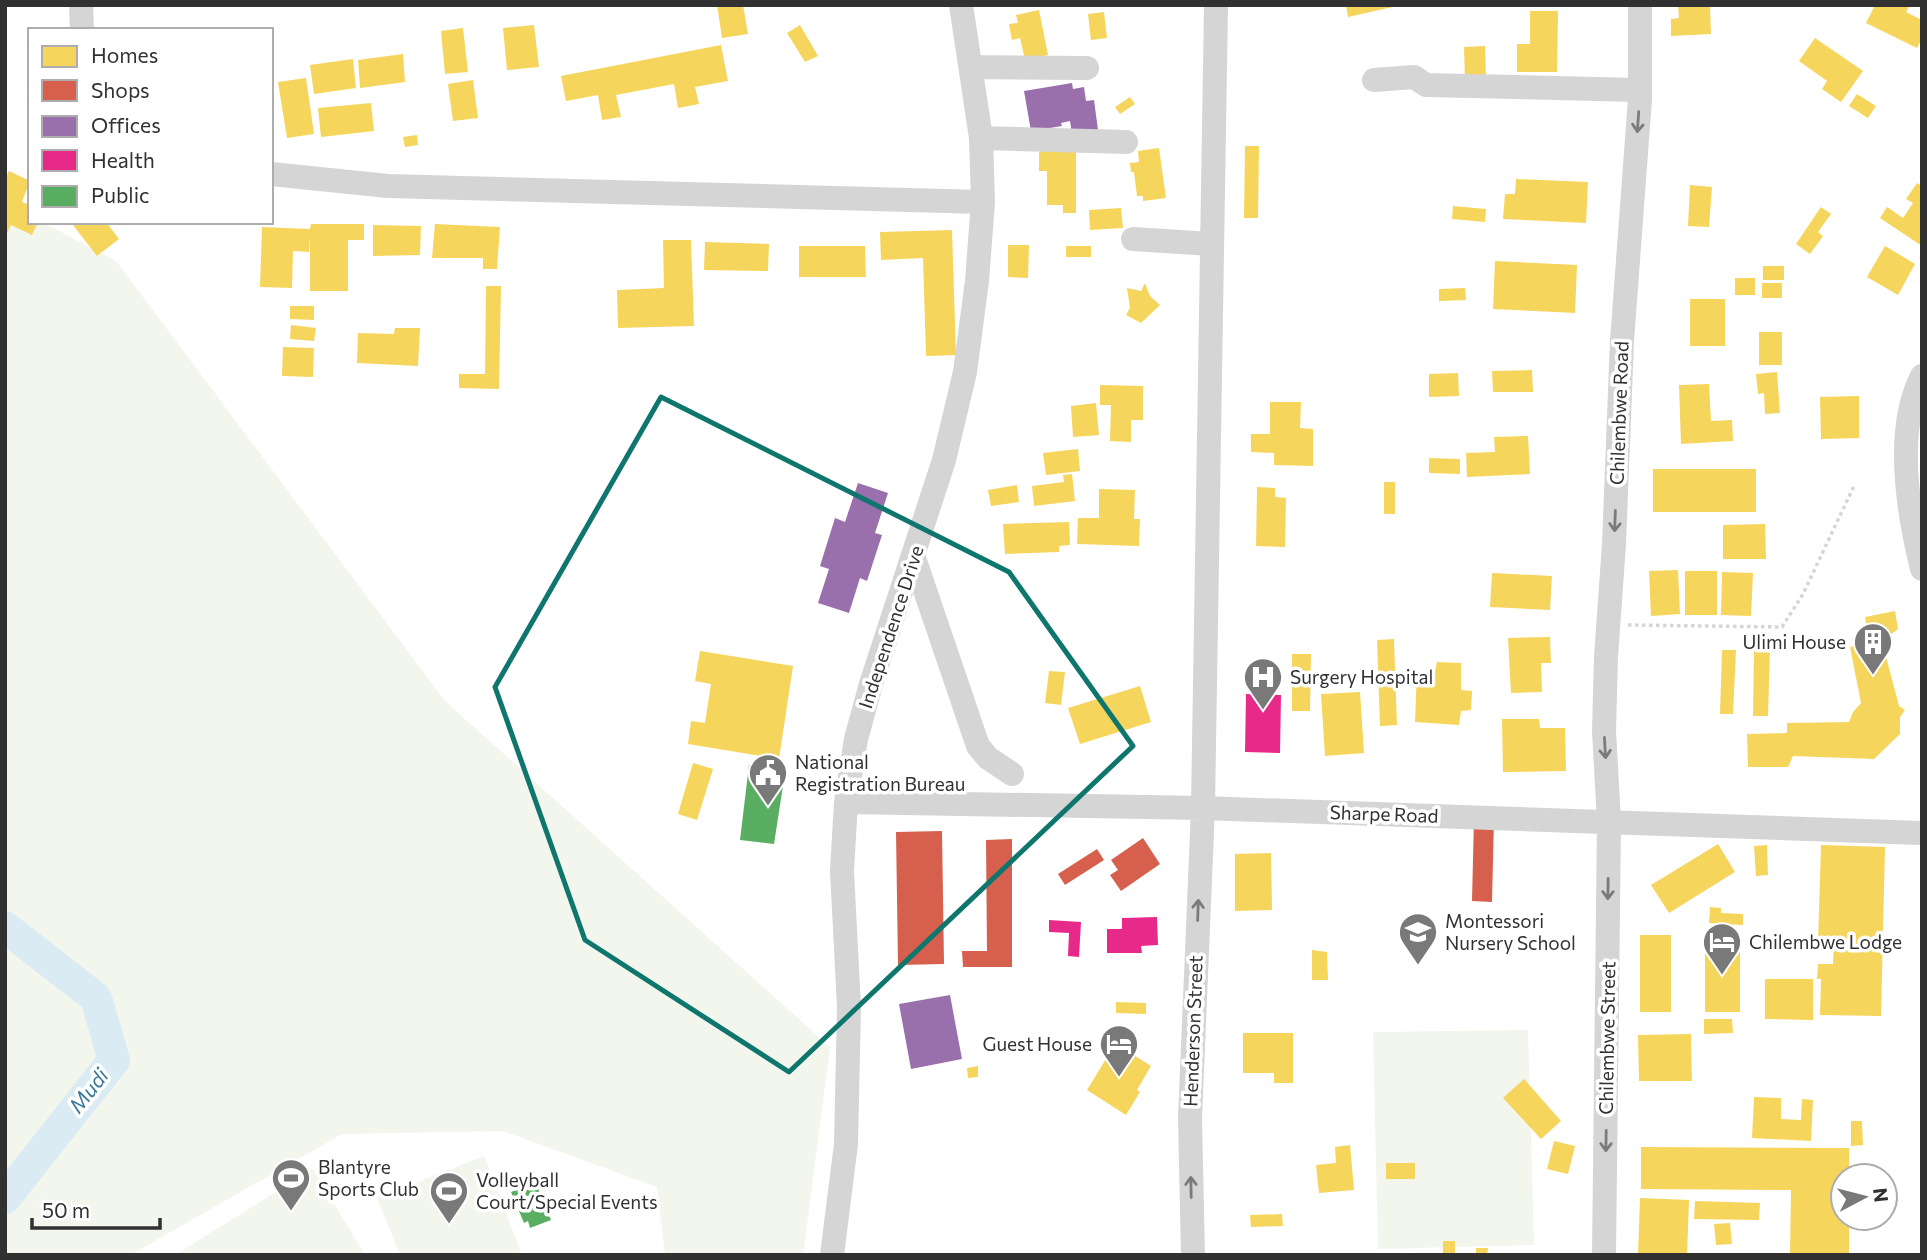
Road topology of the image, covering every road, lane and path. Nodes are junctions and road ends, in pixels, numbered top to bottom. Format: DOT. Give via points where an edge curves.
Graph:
graph roads {
  1 [pos="81,5"];
  2 [pos="961,5"];
  3 [pos="1216,5"];
  4 [pos="1640,5"];
  5 [pos="82,28"];
  6 [pos="971,67"];
  7 [pos="1087,68"];
  8 [pos="1374,80"];
  9 [pos="1640,90"];
  10 [pos="981,138"];
  11 [pos="1126,142"];
  12 [pos="273,174"];
  13 [pos="983,202"];
  14 [pos="1133,239"];
  15 [pos="1211,244"];
  16 [pos="1922,376"];
  17 [pos="1854,486"];
  18 [pos="914,558"];
  19 [pos="1922,569"];
  20 [pos="1608,624"];
  21 [pos="1012,774"];
  22 [pos="846,802"];
  23 [pos="1203,808"];
  24 [pos="1609,821"];
  25 [pos="1922,833"];
  26 [pos="832,1255"];
  27 [pos="1193,1255"];
  28 [pos="1604,1255"];
  1 -- 5 [label="street"];
  2 -- 6 [label="street, Independence Drive"];
  3 -- 15 [label="street, Henderson Street"];
  4 -- 9 [label="street, Chilembwe Road"];
  6 -- 7 [label="street"];
  6 -- 10 [label="street, Independence Drive"];
  8 -- 9 [label="street" via="1414,76 1426,85"];
  9 -- 20 [label="street, Chilembwe Road, one-way"];
  10 -- 11 [label="street"];
  10 -- 13 [label="street, Independence Drive"];
  12 -- 13 [label="street" via="387,186"];
  13 -- 18 [label="street, Independence Drive" via="965,372"];
  14 -- 15 [label="street"];
  15 -- 23 [label="street, Henderson Street"];
  16 -- 19 [label="street" via="1910,411 1907,479"];
  17 -- 20 [label="path" via="1782,628"];
  18 -- 21 [label="street" via="978,746"];
  18 -- 22 [label="street, Independence Drive" via="871,684"];
  20 -- 24 [label="street, Chilembwe Road, one-way" via="1604,731"];
  22 -- 23 [label="street, Sharpe Road"];
  22 -- 26 [label="street, Independence Drive" via="842,871 849,1007 846,1144"];
  23 -- 24 [label="street, Sharpe Road"];
  27 -- 23 [label="street, Henderson Street, one-way" via="1190,1118"];
  24 -- 25 [label="street, Sharpe Road"];
  24 -- 28 [label="street, Chilembwe Street, one-way"];
}
